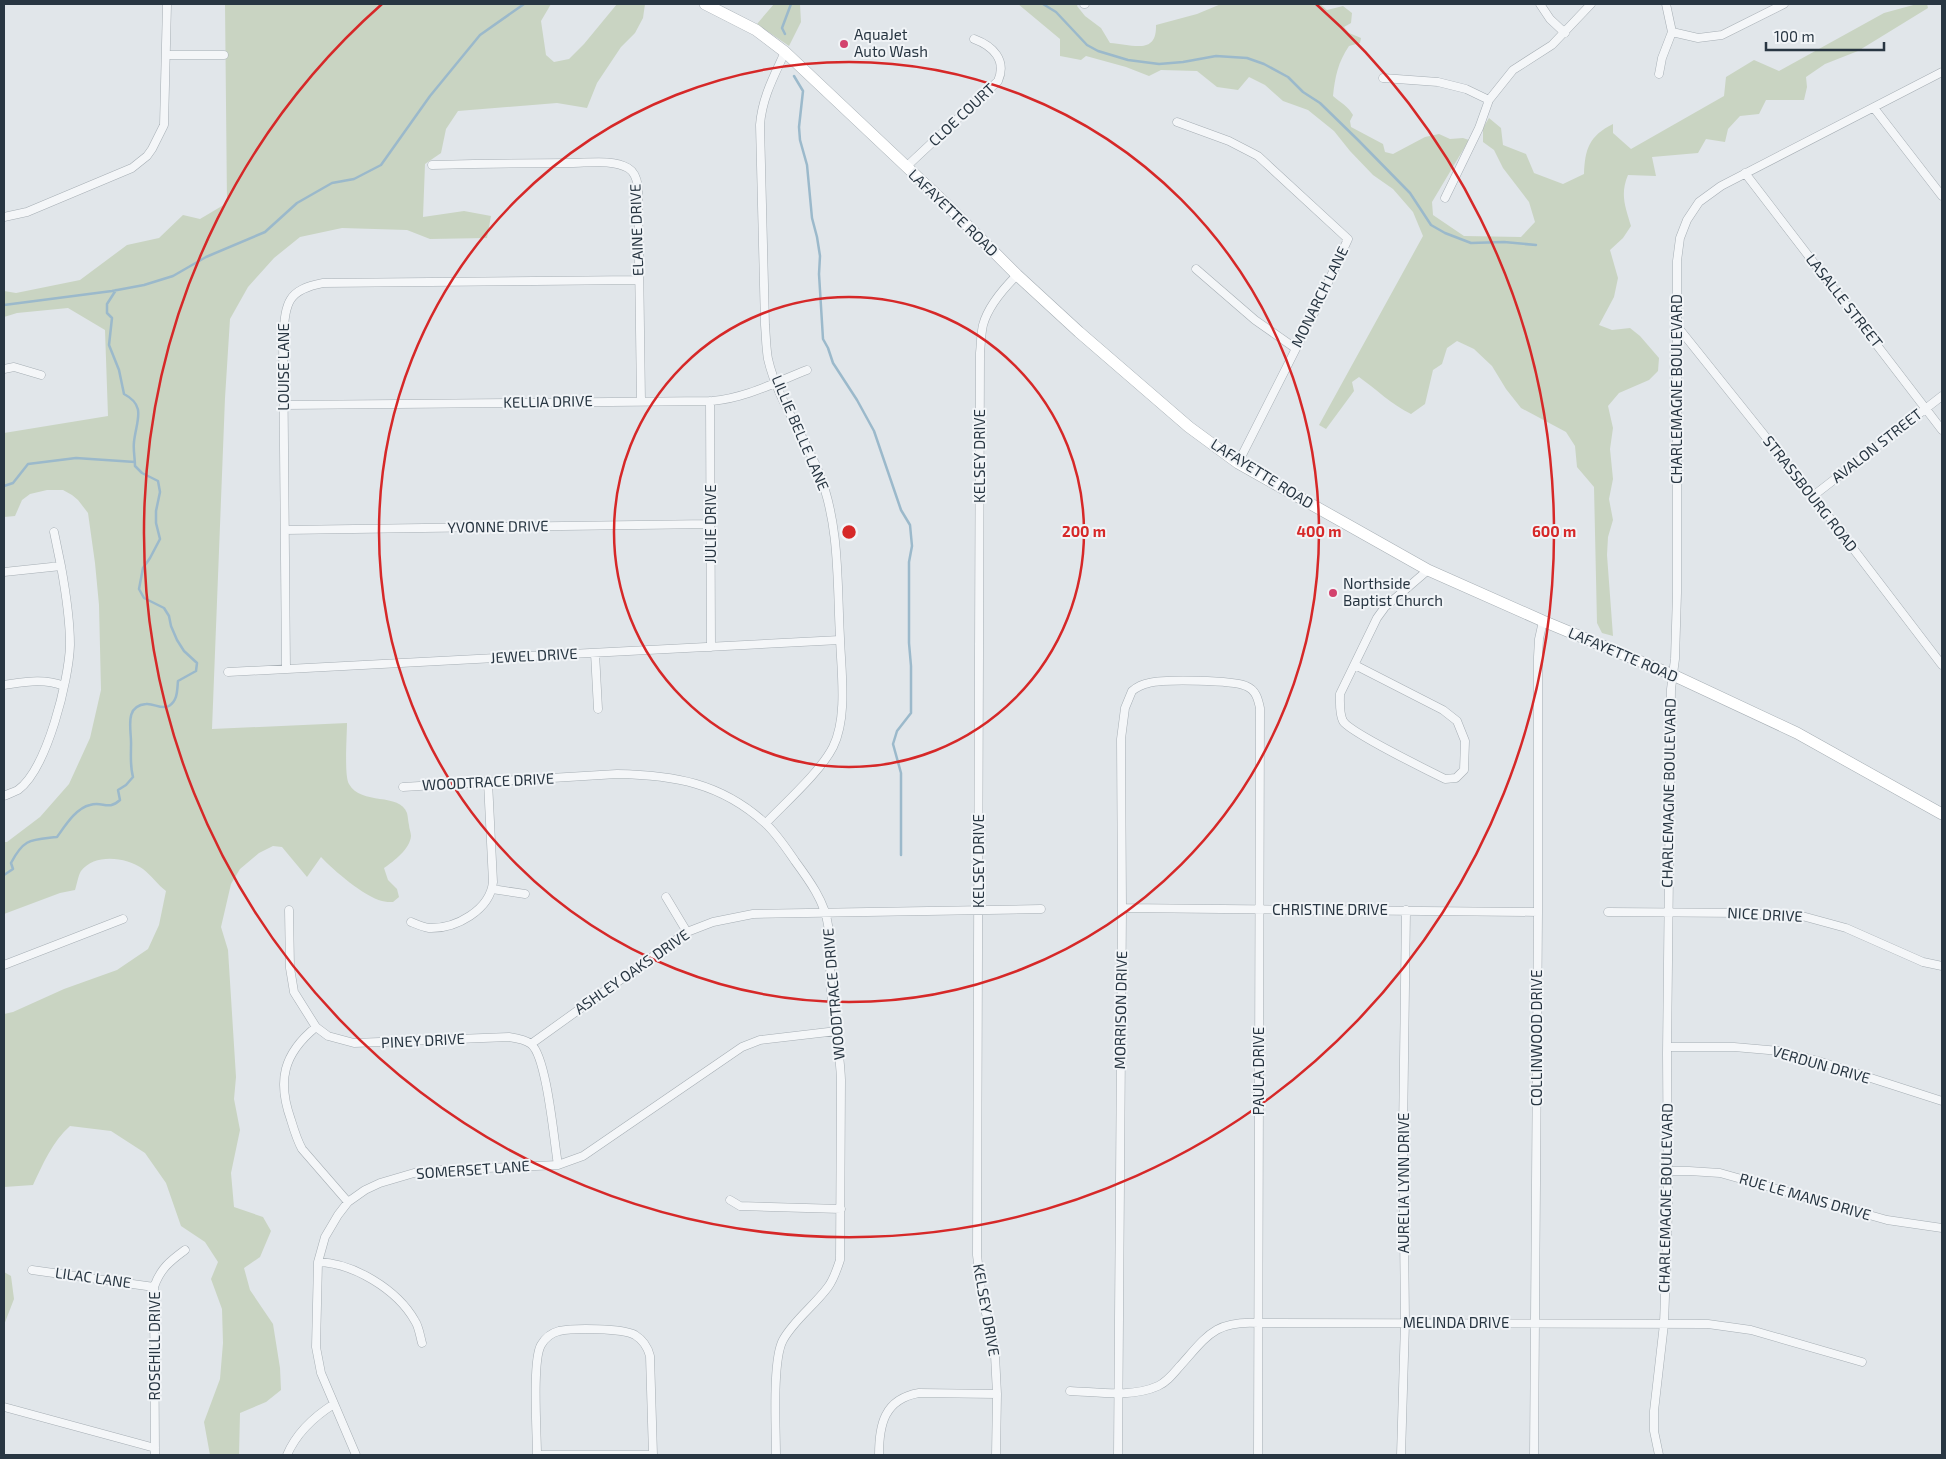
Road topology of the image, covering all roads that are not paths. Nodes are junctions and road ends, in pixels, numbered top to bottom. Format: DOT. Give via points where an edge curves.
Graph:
graph roads {
  1 [pos="167,4"];
  2 [pos="705,4"];
  3 [pos="1540,4"];
  4 [pos="1591,4"];
  5 [pos="1666,4"];
  6 [pos="1784,4"];
  7 [pos="1672,32"];
  8 [pos="1565,33"];
  9 [pos="974,39"];
  10 [pos="784,52"];
  11 [pos="166,55"];
  12 [pos="224,55"];
  13 [pos="1942,72"];
  14 [pos="1659,74"];
  15 [pos="1383,78"];
  16 [pos="1488,100"];
  17 [pos="1874,108"];
  18 [pos="1177,122"];
  19 [pos="432,165"];
  20 [pos="906,167"];
  21 [pos="1745,173"];
  22 [pos="1942,196"];
  23 [pos="1445,198"];
  24 [pos="4,217"];
  25 [pos="1196,269"];
  26 [pos="1017,275"];
  27 [pos="639,280"];
  28 [pos="1676,325"];
  29 [pos="1295,348"];
  30 [pos="4,369"];
  31 [pos="807,370"];
  32 [pos="41,375"];
  33 [pos="776,382"];
  34 [pos="1942,396"];
  35 [pos="710,401"];
  36 [pos="641,402"];
  37 [pos="284,405"];
  38 [pos="1926,409"];
  39 [pos="1942,430"];
  40 [pos="1238,462"];
  41 [pos="1812,496"];
  42 [pos="711,524"];
  43 [pos="285,530"];
  44 [pos="54,532"];
  45 [pos="61,566"];
  46 [pos="1428,570"];
  47 [pos="4,572"];
  48 [pos="1543,622"];
  49 [pos="840,640"];
  50 [pos="711,647"];
  51 [pos="595,653"];
  52 [pos="1355,665"];
  53 [pos="1942,665"];
  54 [pos="286,669"];
  55 [pos="228,672"];
  56 [pos="1672,675"];
  57 [pos="4,685"];
  58 [pos="64,686"];
  59 [pos="1252,689"];
  60 [pos="598,709"];
  61 [pos="488,782"];
  62 [pos="403,787"];
  63 [pos="4,796"];
  64 [pos="1942,814"];
  65 [pos="766,823"];
  66 [pos="492,889"];
  67 [pos="525,894"];
  68 [pos="666,897"];
  69 [pos="1122,908"];
  70 [pos="1041,909"];
  71 [pos="290,910"];
  72 [pos="979,910"];
  73 [pos="1406,910"];
  74 [pos="1260,911"];
  75 [pos="824,912"];
  76 [pos="1538,912"];
  77 [pos="1608,912"];
  78 [pos="1668,913"];
  79 [pos="122,919"];
  80 [pos="410,922"];
  81 [pos="687,932"];
  82 [pos="4,965"];
  83 [pos="1942,966"];
  84 [pos="316,1027"];
  85 [pos="837,1031"];
  86 [pos="531,1044"];
  87 [pos="1667,1047"];
  88 [pos="1942,1101"];
  89 [pos="558,1164"];
  90 [pos="1668,1171"];
  91 [pos="730,1200"];
  92 [pos="348,1202"];
  93 [pos="841,1209"];
  94 [pos="1942,1228"];
  95 [pos="185,1250"];
  96 [pos="318,1262"];
  97 [pos="32,1270"];
  98 [pos="154,1287"];
  99 [pos="1259,1323"];
  100 [pos="1405,1323"];
  101 [pos="1535,1323"];
  102 [pos="1664,1324"];
  103 [pos="422,1343"];
  104 [pos="1862,1362"];
  105 [pos="1070,1391"];
  106 [pos="1118,1392"];
  107 [pos="997,1394"];
  108 [pos="334,1404"];
  109 [pos="4,1407"];
  110 [pos="155,1452"];
  111 [pos="287,1455"];
  112 [pos="356,1455"];
  113 [pos="537,1455"];
  114 [pos="653,1455"];
  115 [pos="776,1455"];
  116 [pos="879,1455"];
  117 [pos="996,1455"];
  118 [pos="1118,1455"];
  119 [pos="1258,1455"];
  120 [pos="1401,1455"];
  121 [pos="1534,1455"];
  122 [pos="1659,1455"];
  1 -- 11 [label="street"];
  2 -- 10 [label="main road, LAFAYETTE ROAD" via="756,30"];
  3 -- 8 [label="street"];
  4 -- 8 [label="street"];
  5 -- 7 [label="street"];
  6 -- 7 [label="street" via="1722,35 1698,38"];
  7 -- 14 [label="street"];
  8 -- 16 [label="street" via="1513,70"];
  9 -- 20 [label="street, CLOE COURT" via="986,44 998,56 1002,73 998,81"];
  10 -- 20 [label="main road, LAFAYETTE ROAD"];
  10 -- 33 [label="street, LILLIE BELLE LANE" via="765,96 760,125 765,325 768,358"];
  11 -- 12 [label="street"];
  11 -- 24 [label="street" via="164,125 147,156 132,168 27,212"];
  13 -- 17 [label="street, CHARLEMAGNE BOULEVARD"];
  15 -- 16 [label="street" via="1438,82 1466,89"];
  16 -- 23 [label="street" via="1479,128"];
  17 -- 21 [label="street, CHARLEMAGNE BOULEVARD"];
  17 -- 22 [label="street"];
  18 -- 29 [label="street, MONARCH LANE" via="1229,141 1258,156 1348,240"];
  19 -- 27 [label="street, ELAINE DRIVE" via="612,163 628,168 637,179 638,187"];
  20 -- 26 [label="main road, LAFAYETTE ROAD"];
  21 -- 28 [label="street, CHARLEMAGNE BOULEVARD" via="1709,194 1687,220 1680,238 1677,261"];
  21 -- 38 [label="street, LASALLE STREET"];
  25 -- 29 [label="street" via="1272,334"];
  26 -- 40 [label="main road, LAFAYETTE ROAD" via="1189,427"];
  26 -- 72 [label="street, KELSEY DRIVE" via="994,302 987,316 980,353"];
  27 -- 36 [label="street, ELAINE DRIVE"];
  27 -- 37 [label="street, LOUISE LANE" via="324,283 306,286 294,295 285,312"];
  28 -- 41 [label="street, STRASSBOURG ROAD"];
  28 -- 56 [label="street, CHARLEMAGNE BOULEVARD" via="1677,596"];
  29 -- 40 [label="street, MONARCH LANE"];
  30 -- 32 [label="street" via="14,367"];
  31 -- 33 [label="street, KELLIA DRIVE"];
  33 -- 35 [label="street, KELLIA DRIVE" via="744,395"];
  33 -- 49 [label="street, LILLIE BELLE LANE" via="828,498 834,539"];
  34 -- 38 [label="street, AVALON STREET"];
  35 -- 36 [label="street, KELLIA DRIVE"];
  35 -- 42 [label="street, JULIE DRIVE"];
  36 -- 37 [label="street, KELLIA DRIVE"];
  37 -- 43 [label="street, LOUISE LANE"];
  38 -- 39 [label="street, LASALLE STREET"];
  38 -- 41 [label="street, AVALON STREET"];
  40 -- 46 [label="main road, LAFAYETTE ROAD"];
  41 -- 53 [label="street, STRASSBOURG ROAD"];
  42 -- 43 [label="street, YVONNE DRIVE"];
  42 -- 50 [label="street, JULIE DRIVE"];
  43 -- 54 [label="street, LOUISE LANE"];
  44 -- 45 [label="street"];
  45 -- 47 [label="street"];
  45 -- 58 [label="street" via="70,644"];
  46 -- 48 [label="main road, LAFAYETTE ROAD"];
  46 -- 52 [label="street" via="1385,607"];
  48 -- 56 [label="main road, LAFAYETTE ROAD"];
  48 -- 76 [label="street, COLLINWOOD DRIVE" via="1538,657"];
  49 -- 50 [label="street, JEWEL DRIVE"];
  49 -- 65 [label="street, LILLIE BELLE LANE" via="841,717 833,747"];
  50 -- 51 [label="street, JEWEL DRIVE"];
  51 -- 54 [label="street, JEWEL DRIVE"];
  51 -- 60 [label="street"];
  52 -- 52 [label="street" via="1340,694 1339,707 1345,724 1445,779 1461,775 1465,742 1457,721 1443,710"];
  54 -- 55 [label="street, JEWEL DRIVE"];
  56 -- 64 [label="main road, LAFAYETTE ROAD" via="1797,733"];
  56 -- 78 [label="street, CHARLEMAGNE BOULEVARD"];
  57 -- 58 [label="street" via="50,681"];
  58 -- 63 [label="street" via="44,751 28,780 18,790"];
  59 -- 69 [label="street, MORRISON DRIVE" via="1233,682 1158,681 1132,691 1124,708 1121,739"];
  59 -- 74 [label="street, PAULA DRIVE" via="1259,701 1261,727"];
  61 -- 62 [label="street, WOODTRACE DRIVE"];
  61 -- 65 [label="street, WOODTRACE DRIVE" via="617,774 683,779 717,792"];
  61 -- 66 [label="street"];
  65 -- 75 [label="street, WOODTRACE DRIVE" via="807,878"];
  66 -- 67 [label="street"];
  66 -- 80 [label="street" via="479,910 456,923 429,928"];
  68 -- 81 [label="street"];
  69 -- 74 [label="street, CHRISTINE DRIVE"];
  69 -- 106 [label="street, MORRISON DRIVE"];
  70 -- 72 [label="street, ASHLEY OAKS DRIVE"];
  71 -- 84 [label="street, PINEY DRIVE" via="290,968 294,992"];
  72 -- 75 [label="street, ASHLEY OAKS DRIVE"];
  72 -- 107 [label="street, KELSEY DRIVE" via="977,1255 995,1355"];
  73 -- 74 [label="street, CHRISTINE DRIVE"];
  73 -- 76 [label="street, CHRISTINE DRIVE"];
  73 -- 100 [label="street, AURELIA LYNN DRIVE"];
  74 -- 99 [label="street, PAULA DRIVE"];
  75 -- 81 [label="street, ASHLEY OAKS DRIVE" via="753,914 713,922"];
  75 -- 85 [label="street, WOODTRACE DRIVE" via="828,925 831,992"];
  76 -- 101 [label="street, COLLINWOOD DRIVE"];
  77 -- 78 [label="street, NICE DRIVE"];
  78 -- 83 [label="street, NICE DRIVE" via="1745,912 1802,916 1846,928 1923,962"];
  78 -- 87 [label="street, CHARLEMAGNE BOULEVARD"];
  79 -- 82 [label="street"];
  81 -- 86 [label="street, ASHLEY OAKS DRIVE"];
  84 -- 86 [label="street, PINEY DRIVE" via="328,1036 354,1043 509,1037"];
  84 -- 92 [label="street" via="289,1057 284,1076 285,1103 302,1149"];
  85 -- 89 [label="street, SOMERSET LANE" via="760,1040 742,1047 583,1156"];
  85 -- 93 [label="street, WOODTRACE DRIVE" via="841,1080"];
  86 -- 89 [label="street" via="543,1068"];
  87 -- 88 [label="street, VERDUN DRIVE" via="1780,1051"];
  87 -- 90 [label="street, CHARLEMAGNE BOULEVARD"];
  89 -- 92 [label="street, SOMERSET LANE" via="414,1173 380,1183"];
  90 -- 94 [label="street, RUE LE MANS DRIVE" via="1720,1173 1887,1220"];
  90 -- 102 [label="street, CHARLEMAGNE BOULEVARD"];
  91 -- 93 [label="street" via="740,1206"];
  92 -- 96 [label="street, SOMERSET LANE" via="325,1237"];
  93 -- 115 [label="street, WOODTRACE DRIVE" via="840,1260 836,1274 788,1331 779,1349"];
  95 -- 98 [label="street, ROSEHILL DRIVE" via="163,1268"];
  96 -- 103 [label="street" via="342,1265 380,1286 416,1322"];
  96 -- 108 [label="street, SOMERSET LANE" via="317,1353"];
  97 -- 98 [label="street, LILAC LANE"];
  98 -- 110 [label="street, ROSEHILL DRIVE"];
  99 -- 100 [label="street, MELINDA DRIVE"];
  99 -- 106 [label="street, MELINDA DRIVE" via="1240,1322 1223,1326 1208,1335 1159,1386 1136,1392"];
  99 -- 119 [label="street, PAULA DRIVE"];
  100 -- 101 [label="street, MELINDA DRIVE"];
  100 -- 120 [label="street, AURELIA LYNN DRIVE"];
  101 -- 102 [label="street, MELINDA DRIVE"];
  101 -- 121 [label="street, COLLINWOOD DRIVE"];
  102 -- 104 [label="street, MELINDA DRIVE" via="1708,1324 1751,1330"];
  102 -- 122 [label="street, CHARLEMAGNE BOULEVARD" via="1654,1411"];
  105 -- 106 [label="street, MELINDA DRIVE"];
  106 -- 118 [label="street, MORRISON DRIVE"];
  107 -- 116 [label="street" via="908,1395 888,1410 880,1434"];
  107 -- 117 [label="street, KELSEY DRIVE"];
  108 -- 111 [label="street" via="305,1429"];
  108 -- 112 [label="street, SOMERSET LANE"];
  109 -- 110 [label="street"];
  113 -- 114 [label="street"];
  113 -- 114 [label="street" via="536,1372 541,1345 550,1335 560,1331 614,1330 639,1338 650,1356"];
}
